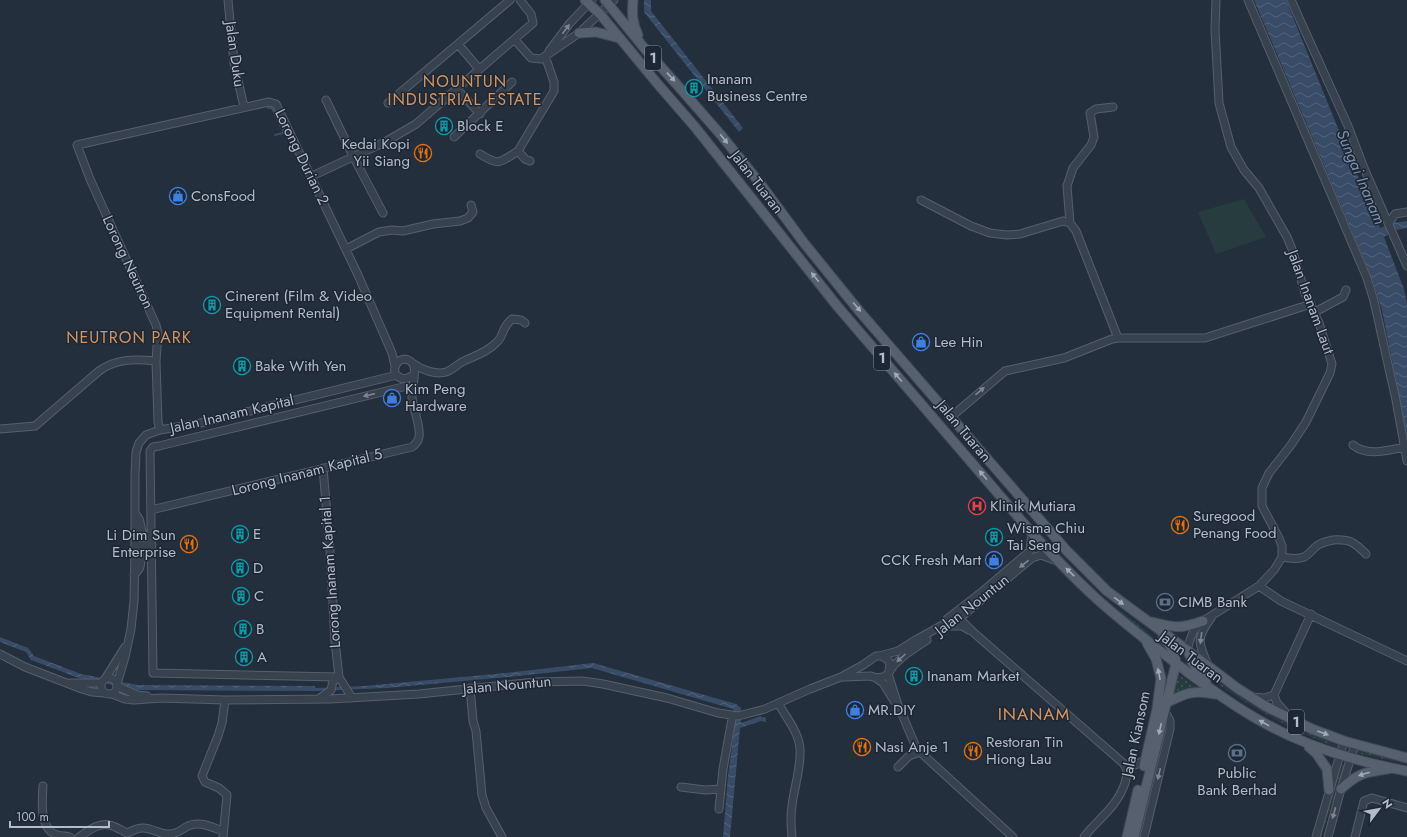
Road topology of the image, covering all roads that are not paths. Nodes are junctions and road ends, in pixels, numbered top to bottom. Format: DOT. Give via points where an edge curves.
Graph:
graph roads {
  1 [pos="228,0"];
  2 [pos="510,0"];
  3 [pos="520,0"];
  4 [pos="633,0"];
  5 [pos="1216,0"];
  6 [pos="1248,0"];
  7 [pos="1291,0"];
  8 [pos="588,1"];
  9 [pos="609,2"];
  10 [pos="600,14"];
  11 [pos="579,33"];
  12 [pos="619,38"];
  13 [pos="515,40"];
  14 [pos="458,44"];
  15 [pos="645,49"];
  16 [pos="545,56"];
  17 [pos="479,69"];
  18 [pos="512,82"];
  19 [pos="456,89"];
  20 [pos="326,100"];
  21 [pos="388,103"];
  22 [pos="1113,107"];
  23 [pos="244,108"];
  24 [pos="480,114"];
  25 [pos="454,137"];
  26 [pos="77,145"];
  27 [pos="518,151"];
  28 [pos="480,154"];
  29 [pos="353,156"];
  30 [pos="530,161"];
  31 [pos="312,176"];
  32 [pos="921,200"];
  33 [pos="471,205"];
  34 [pos="1407,212"];
  35 [pos="383,213"];
  36 [pos="1389,222"];
  37 [pos="1070,223"];
  38 [pos="346,249"];
  39 [pos="1407,266"];
  40 [pos="1346,290"];
  41 [pos="1311,304"];
  42 [pos="1314,312"];
  43 [pos="525,323"];
  44 [pos="1118,338"];
  45 [pos="392,353"];
  46 [pos="156,361"];
  47 [pos="411,362"];
  48 [pos="395,366"];
  49 [pos="414,374"];
  50 [pos="399,377"];
  51 [pos="406,386"];
  52 [pos="412,397"];
  53 [pos="951,417"];
  54 [pos="0,429"];
  55 [pos="160,430"];
  56 [pos="1353,445"];
  57 [pos="1405,447"];
  58 [pos="1407,461"];
  59 [pos="323,468"];
  60 [pos="151,510"];
  61 [pos="135,513"];
  62 [pos="1032,533"];
  63 [pos="152,536"];
  64 [pos="152,545"];
  65 [pos="135,546"];
  66 [pos="152,554"];
  67 [pos="1366,554"];
  68 [pos="1282,557"];
  69 [pos="1059,562"];
  70 [pos="134,575"];
  71 [pos="1259,586"];
  72 [pos="982,600"];
  73 [pos="1215,614"];
  74 [pos="1311,614"];
  75 [pos="960,618"];
  76 [pos="1147,621"];
  77 [pos="1203,621"];
  78 [pos="950,626"];
  79 [pos="972,631"];
  80 [pos="1145,639"];
  81 [pos="914,641"];
  82 [pos="127,643"];
  83 [pos="1187,650"];
  84 [pos="0,654"];
  85 [pos="879,656"];
  86 [pos="870,660"];
  87 [pos="1407,661"];
  88 [pos="1176,663"];
  89 [pos="1208,666"];
  90 [pos="888,672"];
  91 [pos="338,677"];
  92 [pos="841,677"];
  93 [pos="876,677"];
  94 [pos="103,681"];
  95 [pos="69,683"];
  96 [pos="117,685"];
  97 [pos="470,688"];
  98 [pos="104,693"];
  99 [pos="112,694"];
  100 [pos="1218,695"];
  101 [pos="1274,695"];
  102 [pos="1251,697"];
  103 [pos="161,698"];
  104 [pos="352,698"];
  105 [pos="320,699"];
  106 [pos="225,700"];
  107 [pos="778,703"];
  108 [pos="1165,706"];
  109 [pos="732,716"];
  110 [pos="1294,720"];
  111 [pos="1300,740"];
  112 [pos="1344,741"];
  113 [pos="1355,744"];
  114 [pos="917,753"];
  115 [pos="1340,754"];
  116 [pos="1351,758"];
  117 [pos="1407,758"];
  118 [pos="1146,759"];
  119 [pos="1125,766"];
  120 [pos="898,767"];
  121 [pos="1391,768"];
  122 [pos="1407,771"];
  123 [pos="43,786"];
  124 [pos="682,787"];
  125 [pos="721,789"];
  126 [pos="1341,789"];
  127 [pos="1329,790"];
  128 [pos="1407,808"];
  129 [pos="719,809"];
  130 [pos="223,834"];
  131 [pos="70,837"];
  132 [pos="79,837"];
  133 [pos="502,837"];
  134 [pos="792,837"];
  135 [pos="1009,837"];
  136 [pos="1013,837"];
  137 [pos="1084,837"];
  138 [pos="1127,837"];
  139 [pos="1134,837"];
  140 [pos="1144,837"];
  141 [pos="1316,837"];
  142 [pos="1328,837"];
  143 [pos="1355,837"];
  1 -- 23 [label="street, Jalan Duku" via="234,63"];
  2 -- 14 [label="street"];
  3 -- 13 [label="street" via="531,14 533,24"];
  4 -- 15 [label="main road" via="633,26"];
  5 -- 41 [label="street, Jalan Inanam Laut" via="1219,103 1231,147 1267,201 1287,237"];
  6 -- 57 [label="street" via="1367,278"];
  7 -- 36 [label="street"];
  8 -- 10 [label="main road, Jalan Tuaran / 1"];
  16 -- 8 [label="street, one-way"];
  9 -- 10 [label="street"];
  9 -- 15 [label="main road, Jalan Tuaran / 1"];
  10 -- 11 [label="street"];
  10 -- 12 [label="main road, Jalan Tuaran / 1"];
  11 -- 12 [label="main road" via="596,32"];
  11 -- 16 [label="street"];
  62 -- 12 [label="main road, Jalan Tuaran / 1, one-way" via="839,308 700,132"];
  13 -- 16 [label="street" via="531,58 541,59"];
  13 -- 17 [label="street"];
  14 -- 17 [label="street"];
  14 -- 21 [label="street"];
  15 -- 53 [label="main road, Jalan Tuaran / 1, one-way" via="716,130 841,289"];
  16 -- 27 [label="street" via="554,82 554,91"];
  17 -- 19 [label="street"];
  18 -- 24 [label="street"];
  19 -- 24 [label="street"];
  19 -- 29 [label="street" via="416,124 385,142"];
  20 -- 29 [label="street"];
  22 -- 37 [label="street" via="1096,109 1090,113 1094,136 1091,145 1073,168 1067,186"];
  23 -- 26 [label="street, Lorong Durian 2"];
  23 -- 31 [label="street, Lorong Durian 2" via="269,102 276,104"];
  24 -- 25 [label="street"];
  26 -- 46 [label="street, Lorong Neutron" via="154,319 158,333"];
  27 -- 28 [label="street" via="499,162"];
  27 -- 30 [label="street"];
  29 -- 31 [label="street"];
  29 -- 35 [label="street"];
  31 -- 38 [label="street, Lorong Durian 2"];
  32 -- 37 [label="street" via="990,233 1020,234 1063,221"];
  33 -- 38 [label="street" via="473,212 468,218 460,221 403,231 379,232"];
  34 -- 36 [label="street" via="1394,214"];
  36 -- 39 [label="street"];
  37 -- 44 [label="street" via="1076,231"];
  38 -- 45 [label="street, Lorong Durian 2"];
  40 -- 42 [label="street" via="1343,297"];
  41 -- 42 [label="street, Jalan Inanam Laut"];
  41 -- 44 [label="street" via="1205,338"];
  42 -- 68 [label="street, Jalan Inanam Laut" via="1332,360 1332,368 1306,422 1269,473 1262,488 1262,506 1279,538"];
  43 -- 47 [label="street" via="512,319 506,324 498,342 481,354 445,372 419,368"];
  53 -- 44 [label="street, one-way" via="1004,371 1064,358"];
  45 -- 47 [label="street"];
  45 -- 48 [label="street, Lorong Durian 2"];
  46 -- 54 [label="street" via="133,359 110,364 35,426"];
  46 -- 55 [label="street, Lorong Neutron"];
  47 -- 48 [label="street" via="402,359"];
  47 -- 49 [label="street"];
  48 -- 50 [label="street"];
  49 -- 50 [label="street" via="409,378"];
  49 -- 52 [label="street, Lorong Inanam Kapital 5"];
  50 -- 51 [label="street, Lorong Inanam Kapital 5"];
  50 -- 55 [label="street, Jalan Inanam Kapital" via="206,422"];
  51 -- 52 [label="street, Lorong Inanam Kapital 5"];
  51 -- 60 [label="street, one-way" via="153,447 150,451"];
  52 -- 59 [label="street, Lorong Inanam Kapital 5" via="420,436 412,447"];
  53 -- 76 [label="main road, Jalan Tuaran / 1, one-way" via="1067,551 1107,591"];
  55 -- 61 [label="street, Jalan Inanam Kapital" via="146,435 136,452"];
  56 -- 57 [label="street" via="1358,449 1373,452"];
  57 -- 58 [label="street"];
  59 -- 60 [label="street, Lorong Inanam Kapital 5"];
  59 -- 91 [label="street, Lorong Inanam Kapital 1"];
  60 -- 63 [label="street"];
  61 -- 63 [label="street, Jalan Inanam Kapital" via="140,520 143,534"];
  61 -- 65 [label="street, Jalan Inanam Kapital"];
  62 -- 69 [label="main road, Jalan Tuaran / 1"];
  62 -- 81 [label="street, Jalan Nountun" via="1030,551 964,606"];
  63 -- 64 [label="street"];
  64 -- 65 [label="street"];
  64 -- 66 [label="street"];
  65 -- 70 [label="street, Jalan Inanam Kapital"];
  66 -- 70 [label="street, Jalan Inanam Kapital" via="148,551 143,553 140,568"];
  66 -- 91 [label="street" via="152,673"];
  67 -- 68 [label="street" via="1356,544 1341,540 1319,544 1304,557"];
  68 -- 71 [label="street"];
  69 -- 72 [label="street, Jalan Nountun, one-way" via="1041,555 1032,558"];
  80 -- 69 [label="main road, Jalan Tuaran / 1, one-way" via="1098,600"];
  70 -- 82 [label="street, Jalan Inanam Kapital" via="134,601"];
  71 -- 73 [label="street"];
  71 -- 74 [label="street" via="1273,597"];
  72 -- 75 [label="street, Jalan Nountun"];
  72 -- 79 [label="street" via="968,618"];
  73 -- 77 [label="street"];
  73 -- 89 [label="street, one-way" via="1202,630 1200,639"];
  74 -- 87 [label="street"];
  74 -- 101 [label="street"];
  75 -- 78 [label="street, Jalan Nountun"];
  75 -- 79 [label="street"];
  75 -- 81 [label="street"];
  76 -- 77 [label="main road" via="1176,628"];
  76 -- 83 [label="main road, Jalan Tuaran / 1"];
  76 -- 88 [label="main road" via="1169,643"];
  77 -- 83 [label="street" via="1192,633"];
  78 -- 79 [label="street" via="962,626"];
  78 -- 90 [label="street, Jalan Nountun, one-way" via="906,654"];
  79 -- 119 [label="street"];
  80 -- 88 [label="main road, Jalan Tuaran / 1"];
  118 -- 80 [label="main road, Jalan Kiansom, one-way" via="1161,678 1156,659"];
  81 -- 85 [label="street, Jalan Nountun"];
  82 -- 94 [label="street, Jalan Inanam Kapital"];
  82 -- 96 [label="street, Jalan Inanam Kapital"];
  83 -- 89 [label="main road, Jalan Tuaran / 1"];
  83 -- 100 [label="main road" via="1200,675"];
  84 -- 95 [label="street, Jalan Nountun"];
  85 -- 86 [label="street, Jalan Nountun"];
  85 -- 90 [label="street" via="888,660"];
  86 -- 92 [label="street, Jalan Nountun"];
  86 -- 93 [label="street" via="868,670"];
  88 -- 100 [label="main road, Jalan Tuaran / 1"];
  88 -- 108 [label="main road, Jalan Kiansom"];
  89 -- 102 [label="main road, Jalan Tuaran / 1"];
  90 -- 93 [label="street, Jalan Nountun" via="883,677"];
  90 -- 136 [label="street" via="898,705 916,747"];
  91 -- 104 [label="street"];
  91 -- 105 [label="street" via="333,681 331,690"];
  92 -- 93 [label="street, Jalan Nountun"];
  92 -- 107 [label="street, Jalan Nountun"];
  93 -- 114 [label="street" via="896,706"];
  94 -- 95 [label="street, Jalan Nountun"];
  94 -- 96 [label="street, Jalan Nountun" via="108,678"];
  94 -- 98 [label="street" via="101,687"];
  95 -- 98 [label="street, Jalan Nountun" via="92,692"];
  96 -- 99 [label="street" via="116,691"];
  96 -- 103 [label="street, Jalan Nountun" via="137,695"];
  97 -- 104 [label="street, Jalan Nountun"];
  97 -- 109 [label="street, Jalan Nountun" via="535,682 584,681 667,698"];
  97 -- 133 [label="street" via="482,795"];
  98 -- 99 [label="street, Jalan Nountun"];
  99 -- 103 [label="street, Jalan Nountun" via="134,700"];
  100 -- 108 [label="main road" via="1186,693"];
  111 -- 100 [label="main road, Jalan Tuaran / 1, one-way" via="1267,725"];
  101 -- 102 [label="street" via="1264,698"];
  101 -- 110 [label="street" via="1277,703"];
  102 -- 110 [label="main road, Jalan Tuaran / 1"];
  103 -- 106 [label="street, Jalan Nountun"];
  104 -- 105 [label="street, Jalan Nountun"];
  105 -- 106 [label="street, Jalan Nountun"];
  106 -- 130 [label="street" via="222,723 202,776 205,782 227,795"];
  107 -- 109 [label="street, Jalan Nountun" via="753,713"];
  107 -- 134 [label="street" via="801,750 790,819"];
  108 -- 139 [label="main road, Jalan Kiansom, one-way"];
  108 -- 140 [label="street, one-way" via="1170,729"];
  109 -- 125 [label="street"];
  110 -- 112 [label="main road, Jalan Tuaran / 1, one-way"];
  111 -- 115 [label="main road, Jalan Tuaran / 1"];
  111 -- 127 [label="main road" via="1322,760 1327,769"];
  112 -- 113 [label="main road, Jalan Tuaran / 1"];
  112 -- 115 [label="street"];
  113 -- 116 [label="street"];
  113 -- 117 [label="main road, Jalan Tuaran / 1"];
  114 -- 120 [label="street" via="909,756"];
  114 -- 135 [label="street"];
  115 -- 116 [label="main road, Jalan Tuaran / 1"];
  115 -- 127 [label="street"];
  116 -- 121 [label="main road, Jalan Tuaran / 1"];
  116 -- 126 [label="street"];
  118 -- 119 [label="street" via="1139,764"];
  118 -- 138 [label="main road, Jalan Kiansom"];
  119 -- 137 [label="street" via="1127,775 1120,798"];
  121 -- 122 [label="main road, Jalan Tuaran / 1"];
  121 -- 126 [label="main road, one-way" via="1355,776"];
  123 -- 131 [label="street" via="41,803 46,825 56,835"];
  124 -- 125 [label="street" via="712,791"];
  125 -- 129 [label="street"];
  126 -- 142 [label="street, one-way"];
  127 -- 141 [label="street"];
  128 -- 143 [label="street" via="1372,798 1364,801"];
  130 -- 132 [label="street" via="200,824 192,824 170,834 142,828 127,833 104,824"];
}
